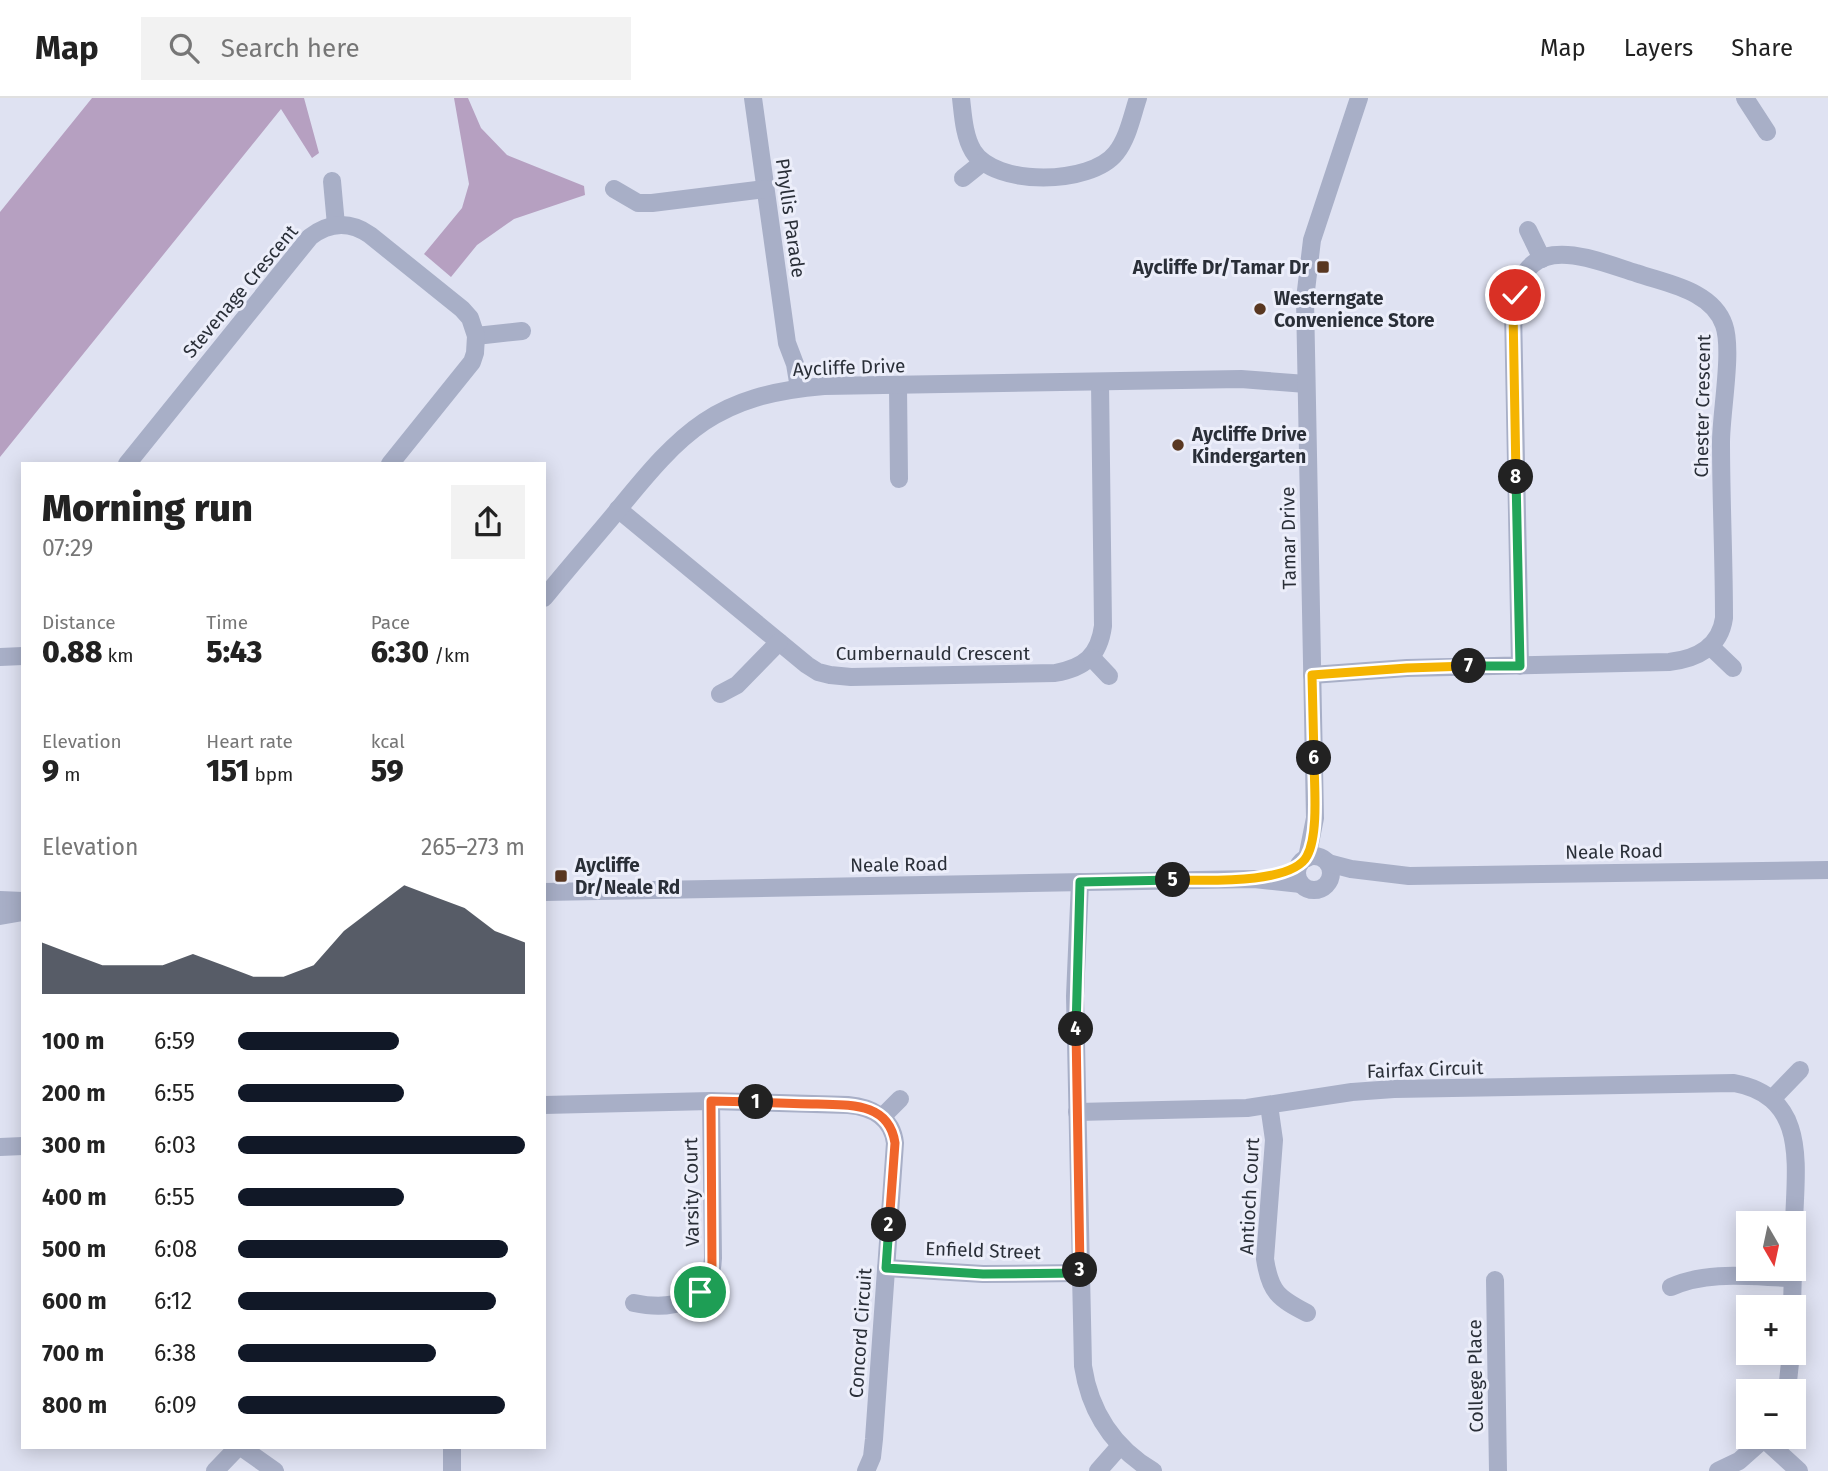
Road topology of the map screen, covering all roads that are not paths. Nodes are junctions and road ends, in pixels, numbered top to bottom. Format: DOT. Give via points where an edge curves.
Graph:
graph roads {
  1 [pos="753,98"];
  2 [pos="961,98"];
  3 [pos="1138,98"];
  4 [pos="1359,98"];
  5 [pos="1745,98"];
  6 [pos="1767,132"];
  7 [pos="982,162"];
  8 [pos="963,178"];
  9 [pos="332,181"];
  10 [pos="614,189"];
  11 [pos="765,189"];
  12 [pos="336,225"];
  13 [pos="1528,230"];
  14 [pos="1542,259"];
  15 [pos="522,331"];
  16 [pos="476,336"];
  17 [pos="1306,377"];
  18 [pos="1100,382"];
  19 [pos="898,386"];
  20 [pos="793,389"];
  21 [pos="129,462"];
  22 [pos="392,462"];
  23 [pos="899,479"];
  24 [pos="618,509"];
  25 [pos="546,596"];
  26 [pos="779,642"];
  27 [pos="1710,646"];
  28 [pos="21,656"];
  29 [pos="0,657"];
  30 [pos="1092,658"];
  31 [pos="1520,666"];
  32 [pos="1733,668"];
  33 [pos="1312,670"];
  34 [pos="1110,676"];
  35 [pos="720,694"];
  36 [pos="1315,818"];
  37 [pos="1327,868"];
  38 [pos="1825,868"];
  39 [pos="1302,870"];
  40 [pos="1073,882"];
  41 [pos="546,892"];
  42 [pos="0,900"];
  43 [pos="21,901"];
  44 [pos="21,912"];
  45 [pos="0,916"];
  46 [pos="1800,1070"];
  47 [pos="900,1099"];
  48 [pos="1772,1099"];
  49 [pos="711,1101"];
  50 [pos="546,1105"];
  51 [pos="1269,1105"];
  52 [pos="1077,1112"];
  53 [pos="882,1117"];
  54 [pos="21,1146"];
  55 [pos="0,1147"];
  56 [pos="1794,1211"];
  57 [pos="886,1268"];
  58 [pos="1080,1273"];
  59 [pos="1736,1274"];
  60 [pos="1495,1280"];
  61 [pos="1671,1287"];
  62 [pos="634,1303"];
  63 [pos="1307,1313"];
  64 [pos="1120,1446"];
  65 [pos="238,1449"];
  66 [pos="243,1449"];
  67 [pos="452,1449"];
  68 [pos="1753,1449"];
  69 [pos="1776,1449"];
  70 [pos="215,1471"];
  71 [pos="275,1471"];
  72 [pos="452,1471"];
  73 [pos="866,1471"];
  74 [pos="1098,1471"];
  75 [pos="1153,1471"];
  76 [pos="1498,1471"];
  77 [pos="1718,1471"];
  78 [pos="1799,1471"];
  1 -- 11 [label="street, Phyllis Parade"];
  2 -- 7 [label="street" via="967,138"];
  3 -- 7 [label="street" via="1117,153 1091,171 1022,176 993,170"];
  4 -- 17 [label="street, Tamar Drive" via="1312,240 1305,299"];
  5 -- 6 [label="street"];
  7 -- 8 [label="street"];
  9 -- 12 [label="street"];
  10 -- 11 [label="street" via="638,203 652,203"];
  11 -- 20 [label="street, Phyllis Parade" via="788,343 796,365"];
  12 -- 16 [label="street" via="363,230 380,243 462,309"];
  12 -- 21 [label="street, Stevenage Crescent" via="319,230 300,249"];
  13 -- 14 [label="street"];
  14 -- 27 [label="street, Chester Crescent" via="1563,254 1585,256 1690,292 1712,306 1725,327 1721,441 1724,618 1723,629"];
  14 -- 31 [label="street" via="1527,269 1520,281 1513,310"];
  15 -- 16 [label="street"];
  16 -- 22 [label="street" via="475,353 466,371"];
  17 -- 18 [label="street, Aycliffe Drive"];
  17 -- 33 [label="street, Tamar Drive"];
  18 -- 19 [label="street, Aycliffe Drive"];
  18 -- 30 [label="street" via="1105,612 1102,636"];
  19 -- 20 [label="street, Aycliffe Drive"];
  19 -- 23 [label="street"];
  20 -- 24 [label="street, Aycliffe Drive" via="755,397 699,424 667,451"];
  24 -- 25 [label="street, Aycliffe Drive"];
  24 -- 26 [label="street, Cumbernauld Crescent"];
  26 -- 30 [label="street, Cumbernauld Crescent" via="818,672 839,676 1055,673"];
  26 -- 35 [label="street" via="737,685"];
  27 -- 31 [label="street" via="1693,659 1669,663"];
  27 -- 32 [label="street"];
  28 -- 29 [label="street"];
  30 -- 34 [label="street"];
  31 -- 33 [label="street"];
  33 -- 36 [label="street, Tamar Drive"];
  36 -- 37 [label="street, Tamar Drive"];
  36 -- 39 [label="street, Tamar Drive"];
  37 -- 38 [label="street, Neale Road" via="1345,879 1367,882 1409,876"];
  37 -- 39 [label="street" via="1316,856"];
  37 -- 39 [label="street, Neale Road" via="1326,885 1316,890 1311,890"];
  39 -- 40 [label="street, Neale Road" via="1254,879"];
  40 -- 41 [label="street, Neale Road"];
  40 -- 52 [label="street" via="1069,934"];
  42 -- 43 [label="street"];
  44 -- 45 [label="street"];
  46 -- 48 [label="street"];
  47 -- 53 [label="street"];
  48 -- 51 [label="street, Fairfax Circuit" via="1748,1086 1723,1083 1394,1089"];
  48 -- 56 [label="street" via="1783,1110 1794,1135"];
  49 -- 50 [label="street"];
  49 -- 53 [label="street" via="856,1106"];
  49 -- 62 [label="street, Varsity Court" via="713,1258 708,1282 700,1292 677,1303"];
  51 -- 52 [label="street, Fairfax Circuit"];
  51 -- 63 [label="street, Antioch Court" via="1274,1140 1267,1275 1277,1294"];
  52 -- 58 [label="street"];
  53 -- 57 [label="street, Concord Circuit" via="894,1132 895,1143"];
  54 -- 55 [label="street"];
  57 -- 58 [label="street, Enfield Street"];
  57 -- 73 [label="street, Concord Circuit" via="872,1457"];
  58 -- 64 [label="street" via="1086,1384 1098,1415"];
  59 -- 61 [label="street" via="1711,1275"];
  60 -- 76 [label="street, College Place"];
  64 -- 74 [label="street"];
  64 -- 75 [label="street"];
  65 -- 70 [label="street"];
  66 -- 71 [label="street"];
  67 -- 72 [label="street"];
  68 -- 77 [label="street"];
  69 -- 78 [label="street"];
}
